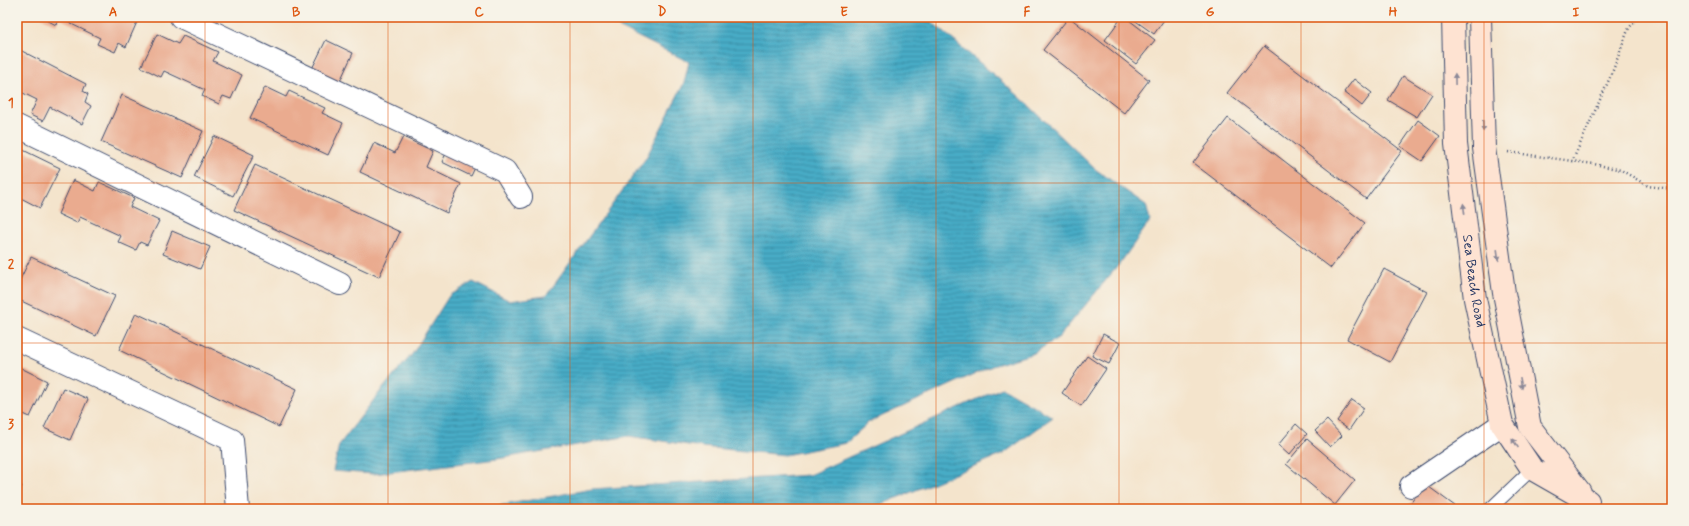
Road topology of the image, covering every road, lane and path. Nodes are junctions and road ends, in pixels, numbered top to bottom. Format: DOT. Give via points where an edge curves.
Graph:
graph roads {
  1 [pos="181,17"];
  2 [pos="1453,17"];
  3 [pos="1480,17"];
  4 [pos="1636,17"];
  5 [pos="17,126"];
  6 [pos="1484,148"];
  7 [pos="1572,162"];
  8 [pos="1672,189"];
  9 [pos="521,197"];
  10 [pos="340,284"];
  11 [pos="17,339"];
  12 [pos="1502,424"];
  13 [pos="1532,469"];
  14 [pos="1411,486"];
  15 [pos="1592,505"];
  16 [pos="238,509"];
  17 [pos="1490,509"];
  1 -- 9 [label="street" via="505,171"];
  12 -- 2 [label="main road, Sea Beach Road, one-way" via="1475,299 1457,152"];
  3 -- 6 [label="main road, Sea Beach Road, one-way"];
  4 -- 7 [label="path" via="1628,30 1612,73"];
  5 -- 10 [label="street"];
  6 -- 7 [label="path"];
  6 -- 15 [label="main road, Sea Beach Road, one-way" via="1504,293 1530,427"];
  7 -- 8 [label="path" via="1621,170 1648,186"];
  11 -- 16 [label="street" via="232,440"];
  13 -- 12 [label="main road, Sea Beach Road, one-way"];
  12 -- 14 [label="street"];
  13 -- 15 [label="main road, Sea Beach Road"];
  13 -- 17 [label="lane"];
}
